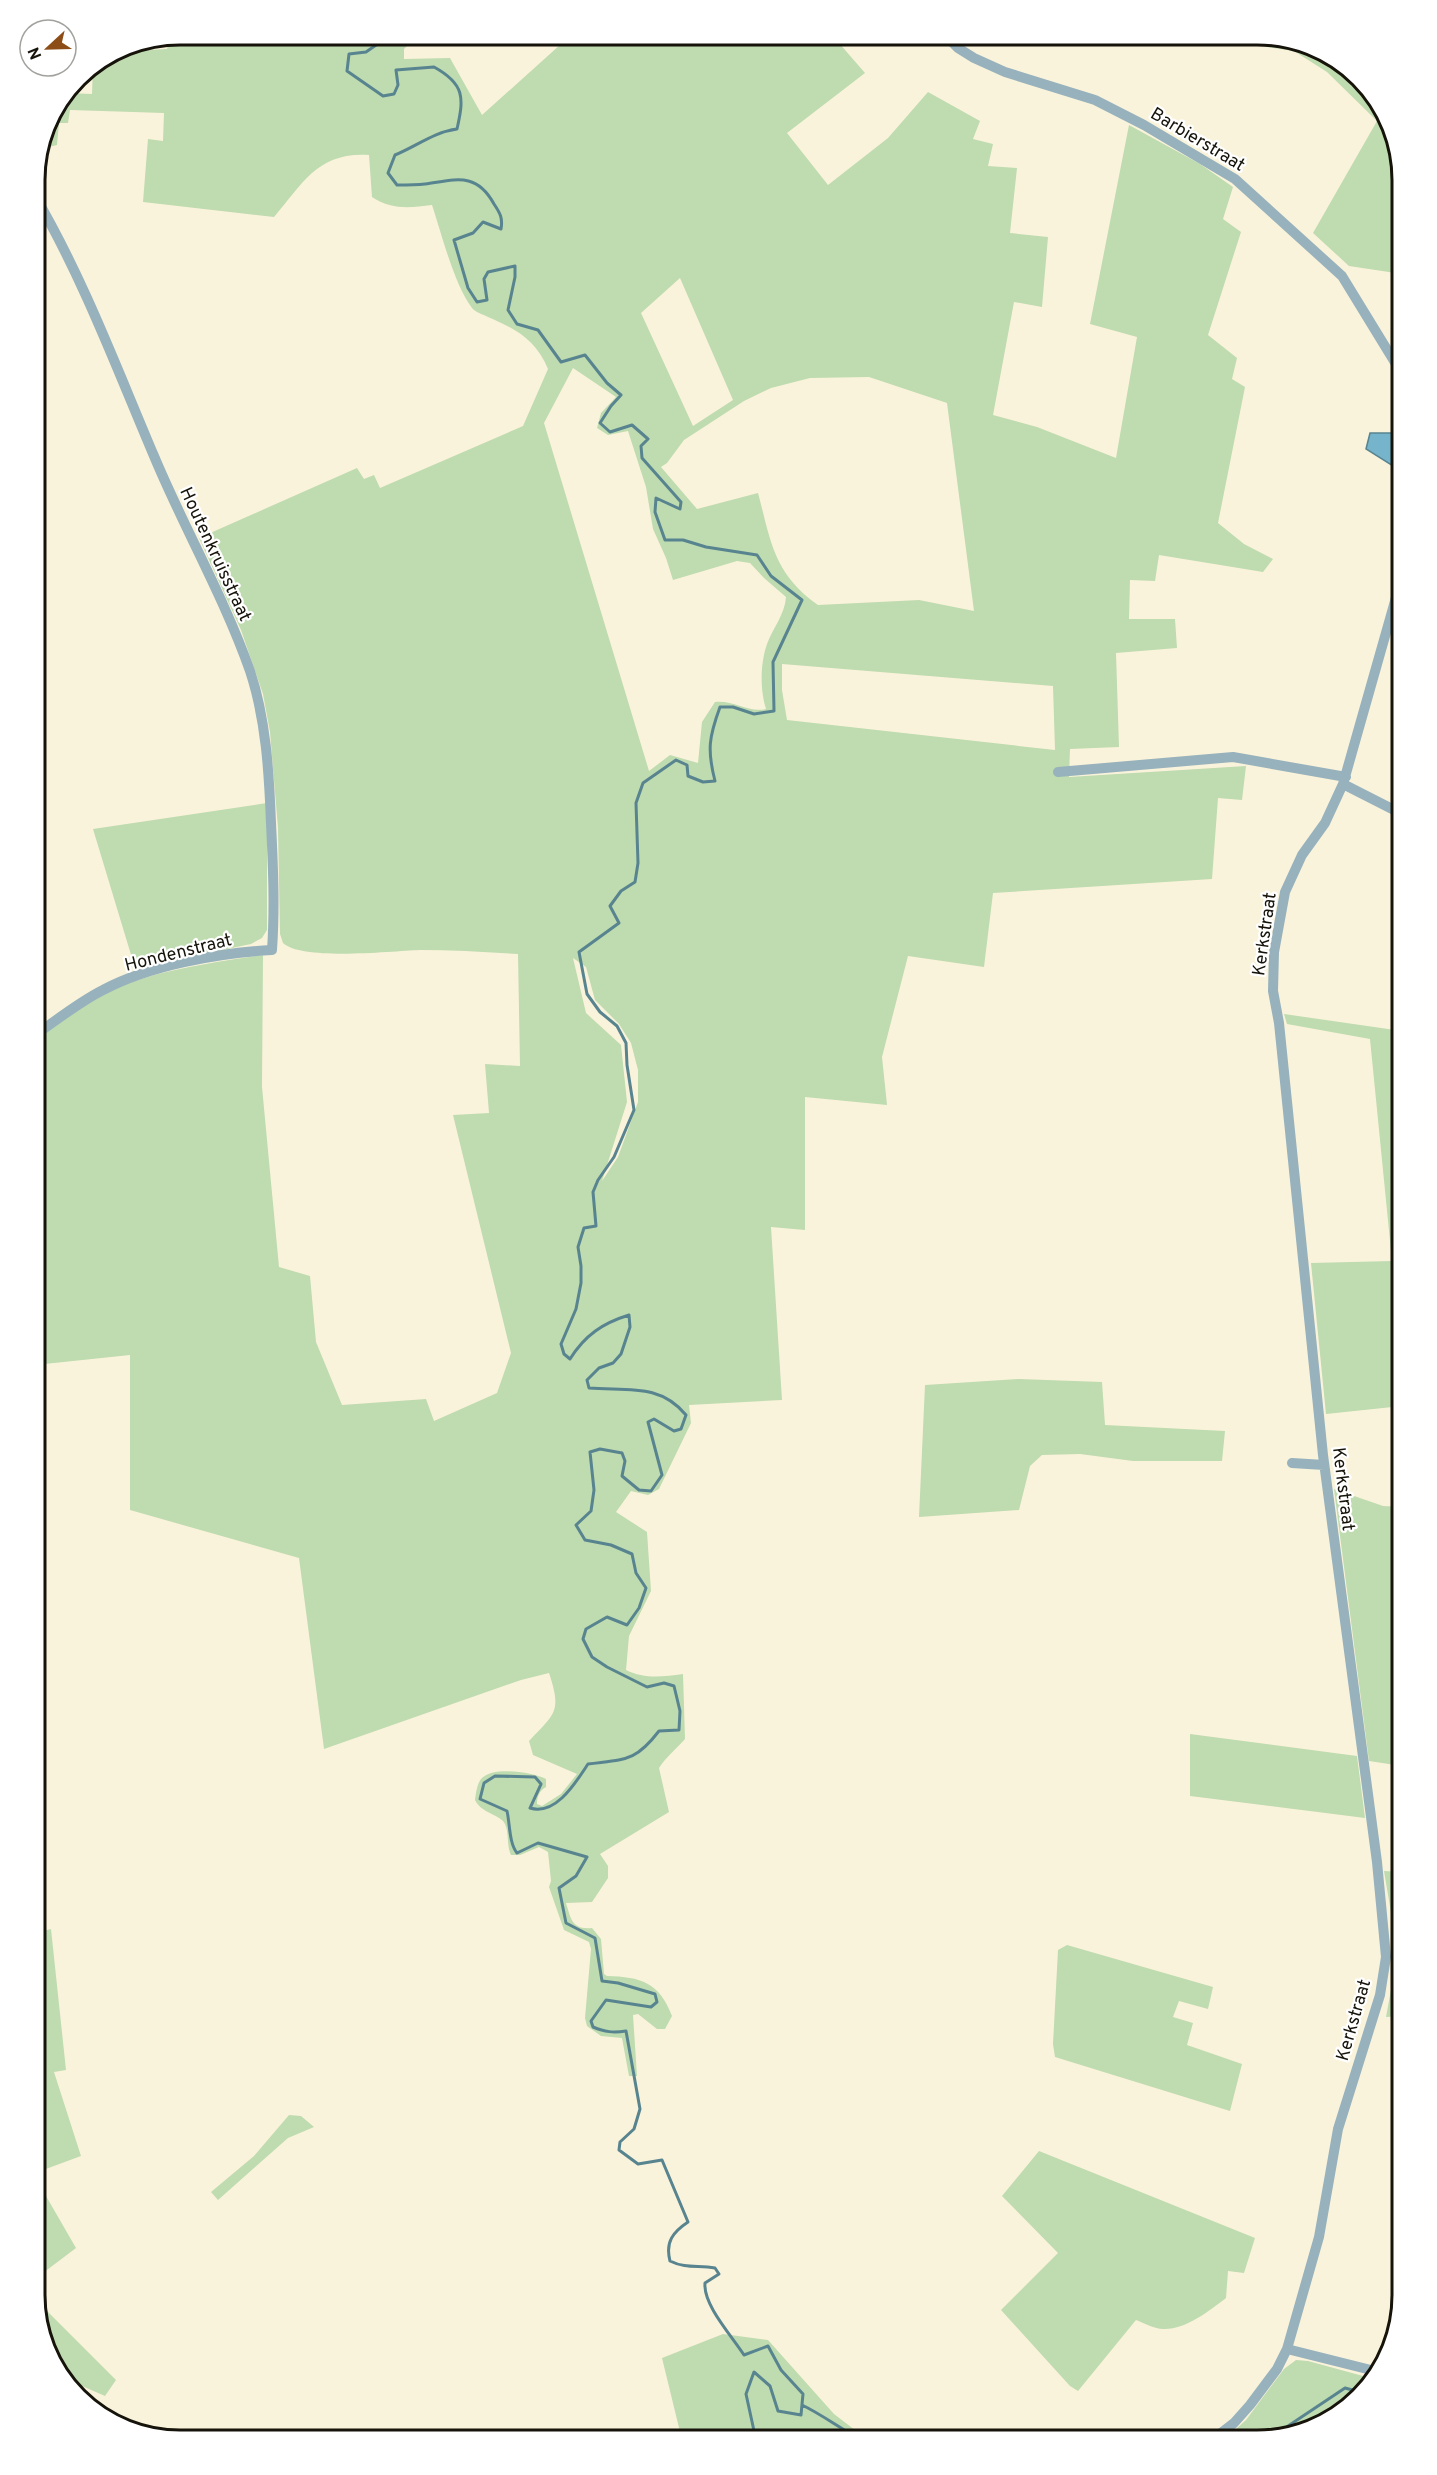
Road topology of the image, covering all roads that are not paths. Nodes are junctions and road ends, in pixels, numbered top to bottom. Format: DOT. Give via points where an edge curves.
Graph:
graph roads {
  1 [pos="955,45"];
  2 [pos="45,217"];
  3 [pos="1392,358"];
  4 [pos="1392,612"];
  5 [pos="1058,772"];
  6 [pos="1344,781"];
  7 [pos="1392,808"];
  8 [pos="272,950"];
  9 [pos="45,1028"];
  10 [pos="1292,1463"];
  11 [pos="1324,1465"];
  12 [pos="1287,2349"];
  13 [pos="1369,2370"];
  14 [pos="1225,2430"];
  1 -- 3 [label="street, Barbierstraat" via="1005,72 1095,100 1235,179 1342,276"];
  2 -- 8 [label="street, Houtenkruisstraat" via="117,366 250,672 261,715 269,778 275,913"];
  4 -- 6 [label="street, Kerkstraat"];
  5 -- 6 [label="street" via="1233,756"];
  6 -- 7 [label="street"];
  6 -- 11 [label="street, Kerkstraat" via="1285,892 1274,952 1273,991"];
  8 -- 9 [label="street, Hondenstraat" via="144,973 105,989"];
  10 -- 11 [label="street"];
  11 -- 12 [label="street, Kerkstraat" via="1377,1862 1386,1958 1380,1995 1338,2129 1319,2237"];
  12 -- 13 [label="street"];
  12 -- 14 [label="street, Kerkstraat" via="1250,2405"];
}
